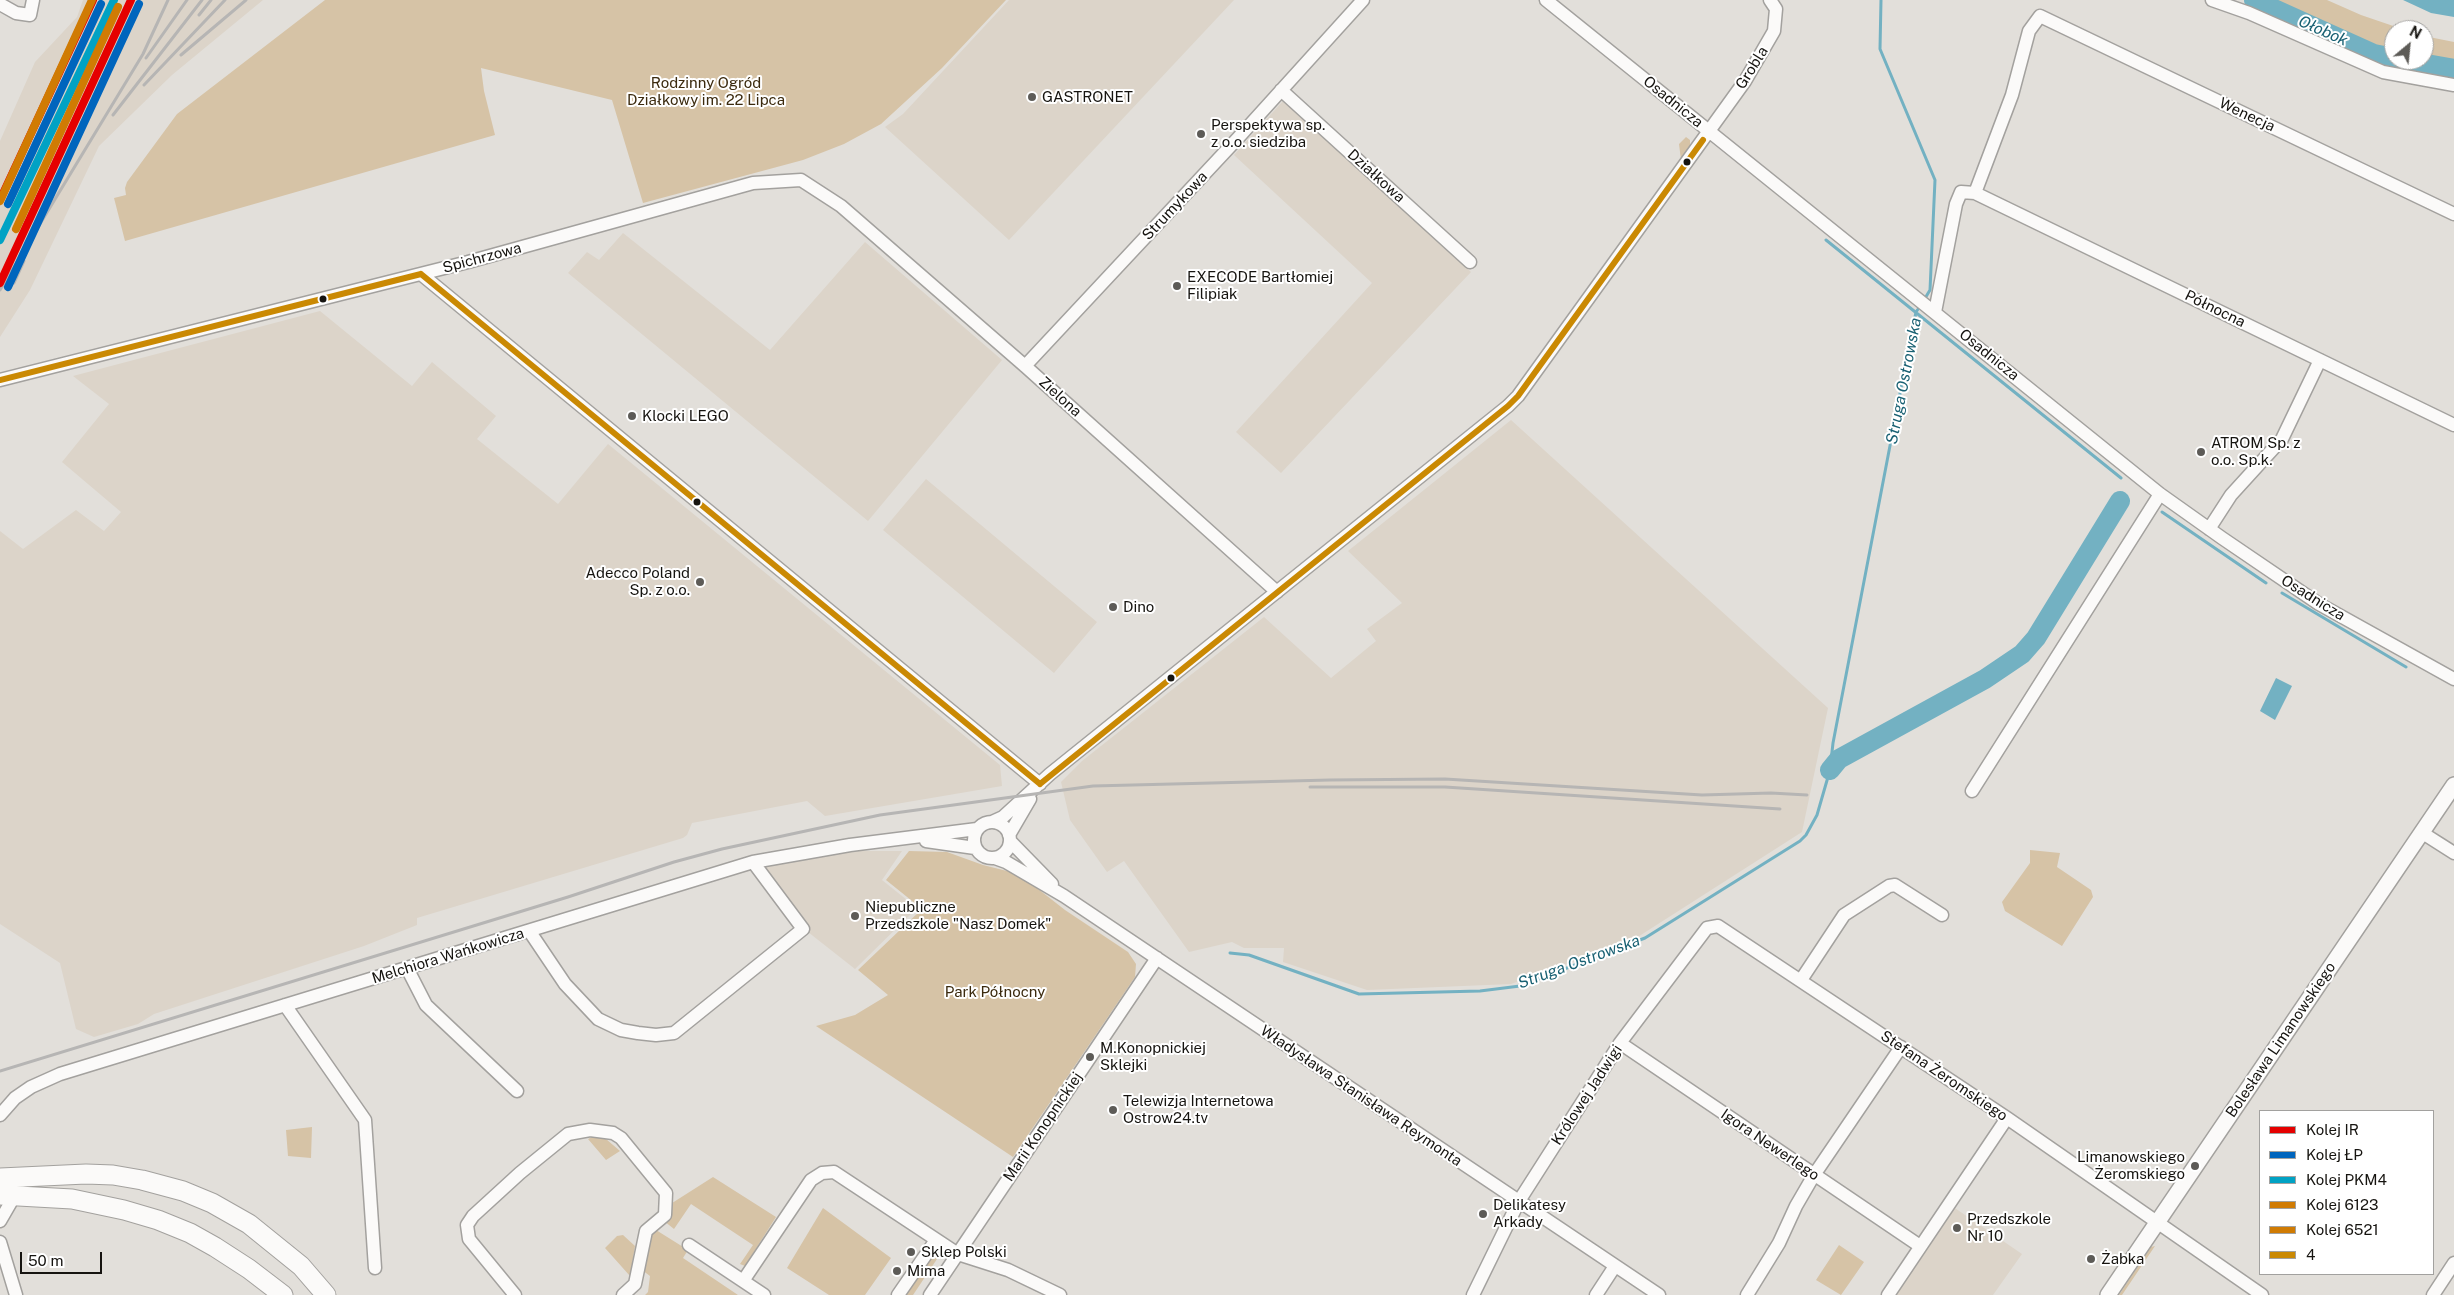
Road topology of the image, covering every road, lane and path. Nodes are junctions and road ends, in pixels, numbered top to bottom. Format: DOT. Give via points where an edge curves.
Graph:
graph roads {
  1 [pos="33,0"];
  2 [pos="1363,0"];
  3 [pos="1546,0"];
  4 [pos="1770,0"];
  5 [pos="2212,0"];
  6 [pos="0,4"];
  7 [pos="2454,85"];
  8 [pos="1281,90"];
  9 [pos="1709,131"];
  10 [pos="1975,193"];
  11 [pos="841,206"];
  12 [pos="2454,214"];
  13 [pos="1470,262"];
  14 [pos="421,274"];
  15 [pos="1935,312"];
  16 [pos="2320,360"];
  17 [pos="1025,366"];
  18 [pos="0,380"];
  19 [pos="2454,425"];
  20 [pos="2160,494"];
  21 [pos="2209,529"];
  22 [pos="1277,592"];
  23 [pos="2454,679"];
  24 [pos="1040,784"];
  25 [pos="2454,785"];
  26 [pos="1972,791"];
  27 [pos="992,822"];
  28 [pos="977,829"];
  29 [pos="2422,832"];
  30 [pos="1010,838"];
  31 [pos="911,839"];
  32 [pos="975,848"];
  33 [pos="2454,852"];
  34 [pos="995,858"];
  35 [pos="753,862"];
  36 [pos="1064,896"];
  37 [pos="1942,915"];
  38 [pos="530,932"];
  39 [pos="1729,932"];
  40 [pos="1157,958"];
  41 [pos="407,968"];
  42 [pos="1800,980"];
  43 [pos="285,1005"];
  44 [pos="1620,1043"];
  45 [pos="1901,1047"];
  46 [pos="517,1091"];
  47 [pos="0,1114"];
  48 [pos="2007,1118"];
  49 [pos="1814,1175"];
  50 [pos="6,1183"];
  51 [pos="1519,1201"];
  52 [pos="0,1221"];
  53 [pos="2157,1222"];
  54 [pos="936,1240"];
  55 [pos="0,1242"];
  56 [pos="689,1244"];
  57 [pos="1920,1246"];
  58 [pos="958,1254"];
  59 [pos="2453,1265"];
  60 [pos="1615,1266"];
  61 [pos="375,1268"];
  62 [pos="743,1281"];
  63 [pos="16,1295"];
  64 [pos="283,1295"];
  65 [pos="326,1295"];
  66 [pos="515,1295"];
  67 [pos="623,1295"];
  68 [pos="764,1295"];
  69 [pos="898,1295"];
  70 [pos="930,1295"];
  71 [pos="1060,1295"];
  72 [pos="1473,1295"];
  73 [pos="1596,1295"];
  74 [pos="1659,1295"];
  75 [pos="1747,1295"];
  76 [pos="1888,1295"];
  77 [pos="2108,1295"];
  78 [pos="2262,1295"];
  79 [pos="2433,1295"];
  1 -- 6 [label="street" via="30,15 16,13"];
  2 -- 8 [label="street, Strumykowa"];
  3 -- 9 [label="street, Osadnicza"];
  4 -- 9 [label="street, Grobla" via="1776,9 1776,22 1770,39"];
  5 -- 7 [label="street" via="2383,72"];
  8 -- 13 [label="street, Działkowa"];
  8 -- 17 [label="street, Strumykowa"];
  9 -- 15 [label="street, Osadnicza"];
  9 -- 22 [label="street" via="1513,401"];
  10 -- 12 [label="street, Wenecja" via="2012,94 2029,31 2040,16"];
  10 -- 15 [label="street" via="1961,192 1956,204"];
  10 -- 16 [label="street, Północna"];
  11 -- 14 [label="street, Spichrzowa" via="801,180 752,183"];
  11 -- 17 [label="street, Zielona"];
  14 -- 18 [label="street, Spichrzowa"];
  14 -- 24 [label="street"];
  15 -- 20 [label="street, Osadnicza"];
  16 -- 19 [label="street, Północna"];
  16 -- 21 [label="street" via="2282,439 2231,495"];
  17 -- 22 [label="street, Zielona"];
  20 -- 21 [label="street, Osadnicza"];
  20 -- 26 [label="street"];
  21 -- 23 [label="street, Osadnicza" via="2320,604"];
  22 -- 24 [label="street"];
  24 -- 27 [label="street" via="1003,817"];
  24 -- 30 [label="street"];
  25 -- 29 [label="street, Bolesława Limanowskiego"];
  27 -- 28 [label="street"];
  27 -- 30 [label="street" via="1003,826"];
  28 -- 31 [label="street, Melchiora Wańkowicza"];
  28 -- 32 [label="street" via="973,840"];
  29 -- 33 [label="street"];
  29 -- 53 [label="street, Bolesława Limanowskiego"];
  30 -- 34 [label="street" via="1005,852"];
  30 -- 36 [label="street, Władysława Stanisława Reymonta" via="1024,858"];
  31 -- 32 [label="street, Melchiora Wańkowicza"];
  31 -- 35 [label="street, Melchiora Wańkowicza" via="858,844"];
  32 -- 34 [label="street" via="983,856"];
  34 -- 36 [label="street, Władysława Stanisława Reymonta"];
  35 -- 38 [label="street, Melchiora Wańkowicza"];
  35 -- 38 [label="street" via="803,928 674,1034 621,1030 598,1020 565,984"];
  36 -- 40 [label="street, Władysława Stanisława Reymonta"];
  37 -- 42 [label="street" via="1895,885 1889,886 1844,915"];
  38 -- 41 [label="street, Melchiora Wańkowicza"];
  39 -- 42 [label="street, Stefana Żeromskiego"];
  39 -- 44 [label="street, Królowej Jadwigi" via="1718,926 1707,928"];
  40 -- 51 [label="street, Władysława Stanisława Reymonta"];
  40 -- 58 [label="street, Marii Konopnickiej"];
  41 -- 43 [label="street, Melchiora Wańkowicza"];
  41 -- 46 [label="street" via="426,1005"];
  42 -- 45 [label="street, Stefana Żeromskiego"];
  43 -- 47 [label="street, Melchiora Wańkowicza" via="44,1080 15,1098"];
  43 -- 61 [label="street" via="365,1120"];
  44 -- 49 [label="street, Igora Newerlego"];
  44 -- 51 [label="street, Królowej Jadwigi"];
  45 -- 48 [label="street, Stefana Żeromskiego"];
  45 -- 49 [label="street"];
  48 -- 53 [label="street, Stefana Żeromskiego"];
  48 -- 57 [label="street"];
  49 -- 57 [label="street, Igora Newerlego"];
  49 -- 75 [label="street" via="1776,1249"];
  50 -- 52 [label="street"];
  50 -- 64 [label="main road" via="45,1196 94,1203 158,1220 215,1247"];
  50 -- 65 [label="main road" via="113,1175 183,1191 249,1224 300,1266"];
  51 -- 60 [label="street, Władysława Stanisława Reymonta"];
  51 -- 72 [label="street, Królowej Jadwigi"];
  53 -- 77 [label="street, Bolesława Limanowskiego"];
  53 -- 78 [label="street, Stefana Żeromskiego"];
  54 -- 58 [label="street"];
  54 -- 62 [label="street" via="841,1174 822,1173 810,1180"];
  54 -- 69 [label="street"];
  55 -- 63 [label="street"];
  56 -- 62 [label="street"];
  57 -- 76 [label="street"];
  58 -- 70 [label="street, Marii Konopnickiej"];
  58 -- 71 [label="street" via="1008,1270"];
  59 -- 79 [label="street"];
  60 -- 73 [label="street"];
  60 -- 74 [label="street, Władysława Stanisława Reymonta"];
  62 -- 68 [label="street"];
  66 -- 67 [label="street" via="469,1239 467,1225 520,1173 568,1134 590,1130 613,1133 621,1138 666,1194 665,1215 646,1231 635,1284"];
}
